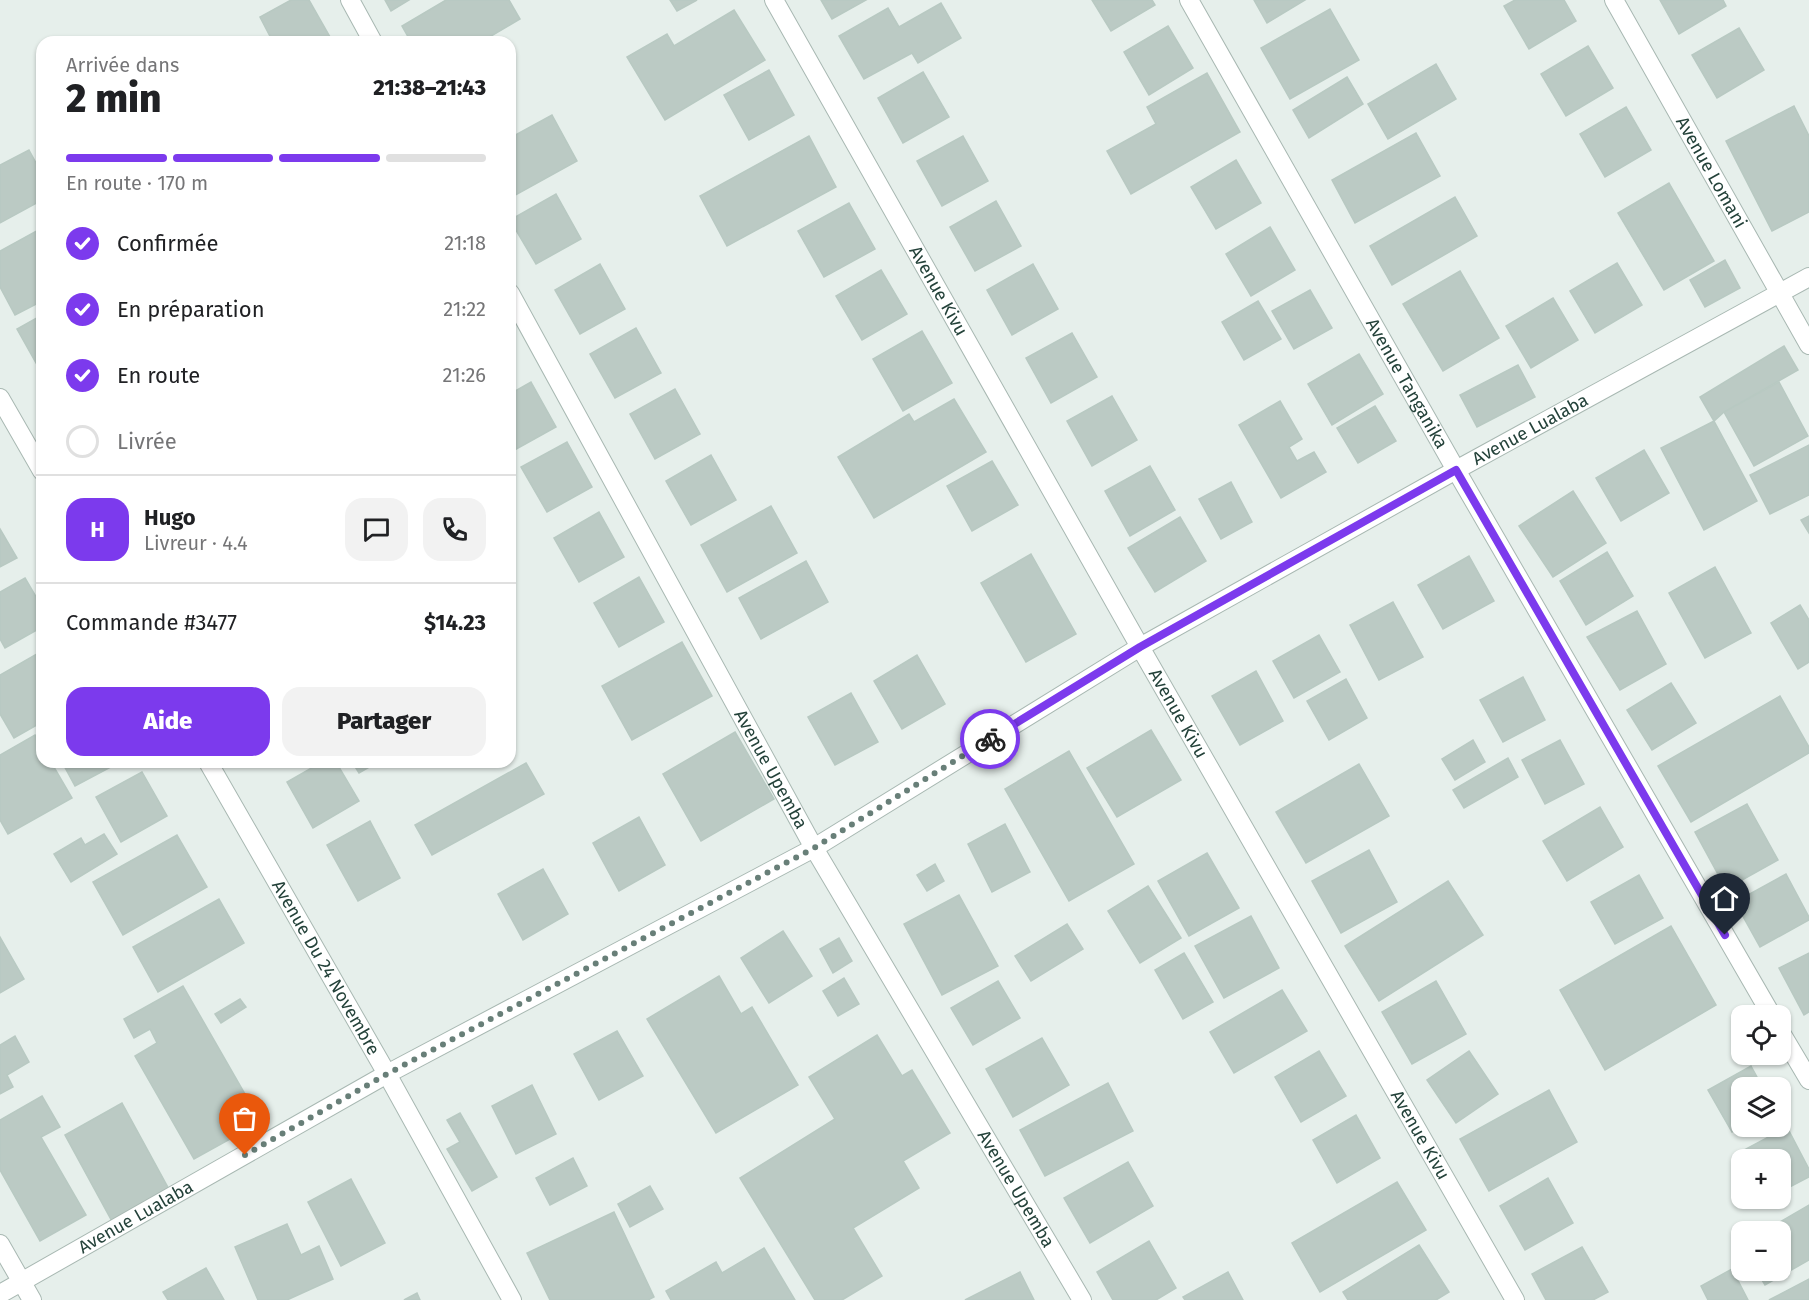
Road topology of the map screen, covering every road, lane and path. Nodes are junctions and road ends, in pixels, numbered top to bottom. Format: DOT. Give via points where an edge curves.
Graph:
graph roads {
  1 [pos="350,0"];
  2 [pos="774,0"];
  3 [pos="1189,0"];
  4 [pos="1614,0"];
  5 [pos="370,36"];
  6 [pos="1809,277"];
  7 [pos="1779,294"];
  8 [pos="516,304"];
  9 [pos="1809,345"];
  10 [pos="0,398"];
  11 [pos="36,461"];
  12 [pos="1456,470"];
  13 [pos="1140,647"];
  14 [pos="211,768"];
  15 [pos="814,848"];
  16 [pos="1766,1005"];
  17 [pos="1791,1050"];
  18 [pos="387,1074"];
  19 [pos="1809,1080"];
  20 [pos="0,1244"];
  21 [pos="22,1282"];
  22 [pos="0,1294"];
  23 [pos="32,1300"];
  24 [pos="512,1300"];
  25 [pos="1082,1300"];
  26 [pos="1515,1300"];
  1 -- 5 [label="street"];
  2 -- 13 [label="street, Avenue Kivu"];
  3 -- 12 [label="street, Avenue Tanganika"];
  4 -- 7 [label="street, Avenue Lomani"];
  6 -- 7 [label="street, Avenue Lualaba"];
  7 -- 9 [label="street, Avenue Lomani"];
  7 -- 12 [label="street, Avenue Lualaba"];
  8 -- 15 [label="street, Avenue Upemba"];
  10 -- 11 [label="street"];
  12 -- 13 [label="street, Avenue Lualaba"];
  12 -- 16 [label="street, Avenue Tanganika"];
  13 -- 15 [label="street, Avenue Lualaba"];
  13 -- 26 [label="street, Avenue Kivu"];
  14 -- 18 [label="street, Avenue Du 24 Novembre"];
  15 -- 18 [label="street, Avenue Lualaba"];
  15 -- 25 [label="street, Avenue Upemba"];
  17 -- 19 [label="street"];
  18 -- 21 [label="street, Avenue Lualaba"];
  18 -- 24 [label="street, Avenue Du 24 Novembre"];
  20 -- 21 [label="street"];
  21 -- 22 [label="street, Avenue Lualaba"];
  21 -- 23 [label="street"];
}
